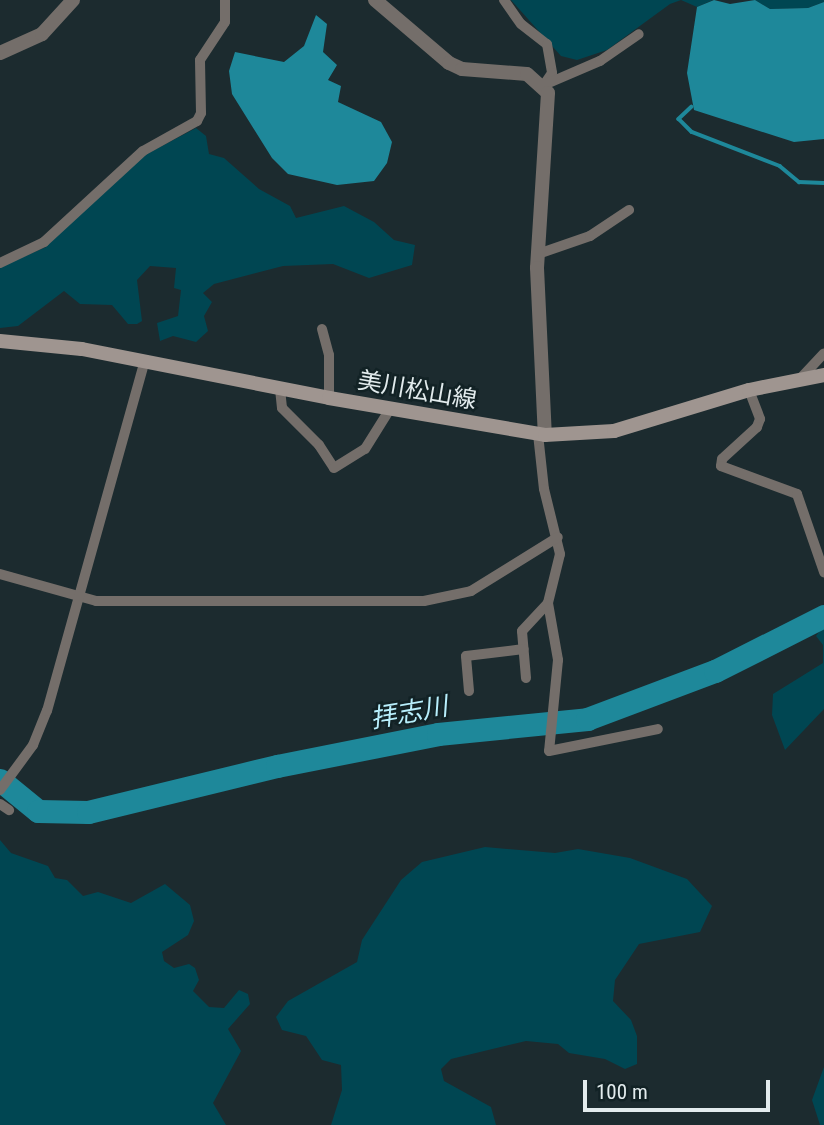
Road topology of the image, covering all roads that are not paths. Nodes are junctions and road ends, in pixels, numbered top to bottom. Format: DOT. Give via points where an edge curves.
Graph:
graph roads {
  1 [pos="73,0"];
  2 [pos="225,0"];
  3 [pos="375,0"];
  4 [pos="504,0"];
  5 [pos="639,34"];
  6 [pos="0,53"];
  7 [pos="544,85"];
  8 [pos="629,210"];
  9 [pos="538,254"];
  10 [pos="0,262"];
  11 [pos="322,329"];
  12 [pos="0,341"];
  13 [pos="824,353"];
  14 [pos="145,360"];
  15 [pos="824,375"];
  16 [pos="800,379"];
  17 [pos="280,388"];
  18 [pos="749,390"];
  19 [pos="329,398"];
  20 [pos="390,409"];
  21 [pos="542,434"];
  22 [pos="558,537"];
  23 [pos="824,572"];
  24 [pos="0,574"];
  25 [pos="80,599"];
  26 [pos="548,603"];
  27 [pos="524,649"];
  28 [pos="526,678"];
  29 [pos="456,682"];
  30 [pos="658,729"];
  31 [pos="0,790"];
  1 -- 6 [label="street" via="42,34"];
  2 -- 10 [label="street" via="225,22 200,60 201,113 197,121 143,151 44,242"];
  3 -- 7 [label="street" via="449,63 462,69 527,74"];
  4 -- 7 [label="street" via="521,24 547,44 552,73"];
  5 -- 7 [label="street" via="600,61"];
  7 -- 9 [label="street" via="549,104"];
  8 -- 9 [label="street" via="590,236"];
  9 -- 21 [label="street"];
  11 -- 19 [label="street" via="329,355"];
  12 -- 14 [label="main road, 美川松山線"];
  13 -- 16 [label="street"];
  14 -- 17 [label="main road, 美川松山線"];
  14 -- 25 [label="street"];
  15 -- 16 [label="main road, 美川松山線"];
  16 -- 18 [label="main road, 美川松山線"];
  17 -- 19 [label="main road, 美川松山線"];
  17 -- 20 [label="street" via="282,408 334,468 365,449"];
  18 -- 21 [label="main road, 美川松山線" via="635,426 595,434"];
  18 -- 23 [label="street" via="760,419 722,459 721,467 797,494"];
  19 -- 20 [label="main road, 美川松山線"];
  20 -- 21 [label="main road, 美川松山線"];
  21 -- 22 [label="street" via="544,489"];
  22 -- 25 [label="street" via="494,579 451,598"];
  22 -- 26 [label="street" via="560,566"];
  24 -- 25 [label="street"];
  25 -- 31 [label="street" via="38,735"];
  26 -- 27 [label="street" via="539,618 522,631"];
  26 -- 30 [label="street" via="558,660 547,744 554,753"];
  27 -- 28 [label="street"];
  27 -- 29 [label="street" via="466,656 469,686"];
}
